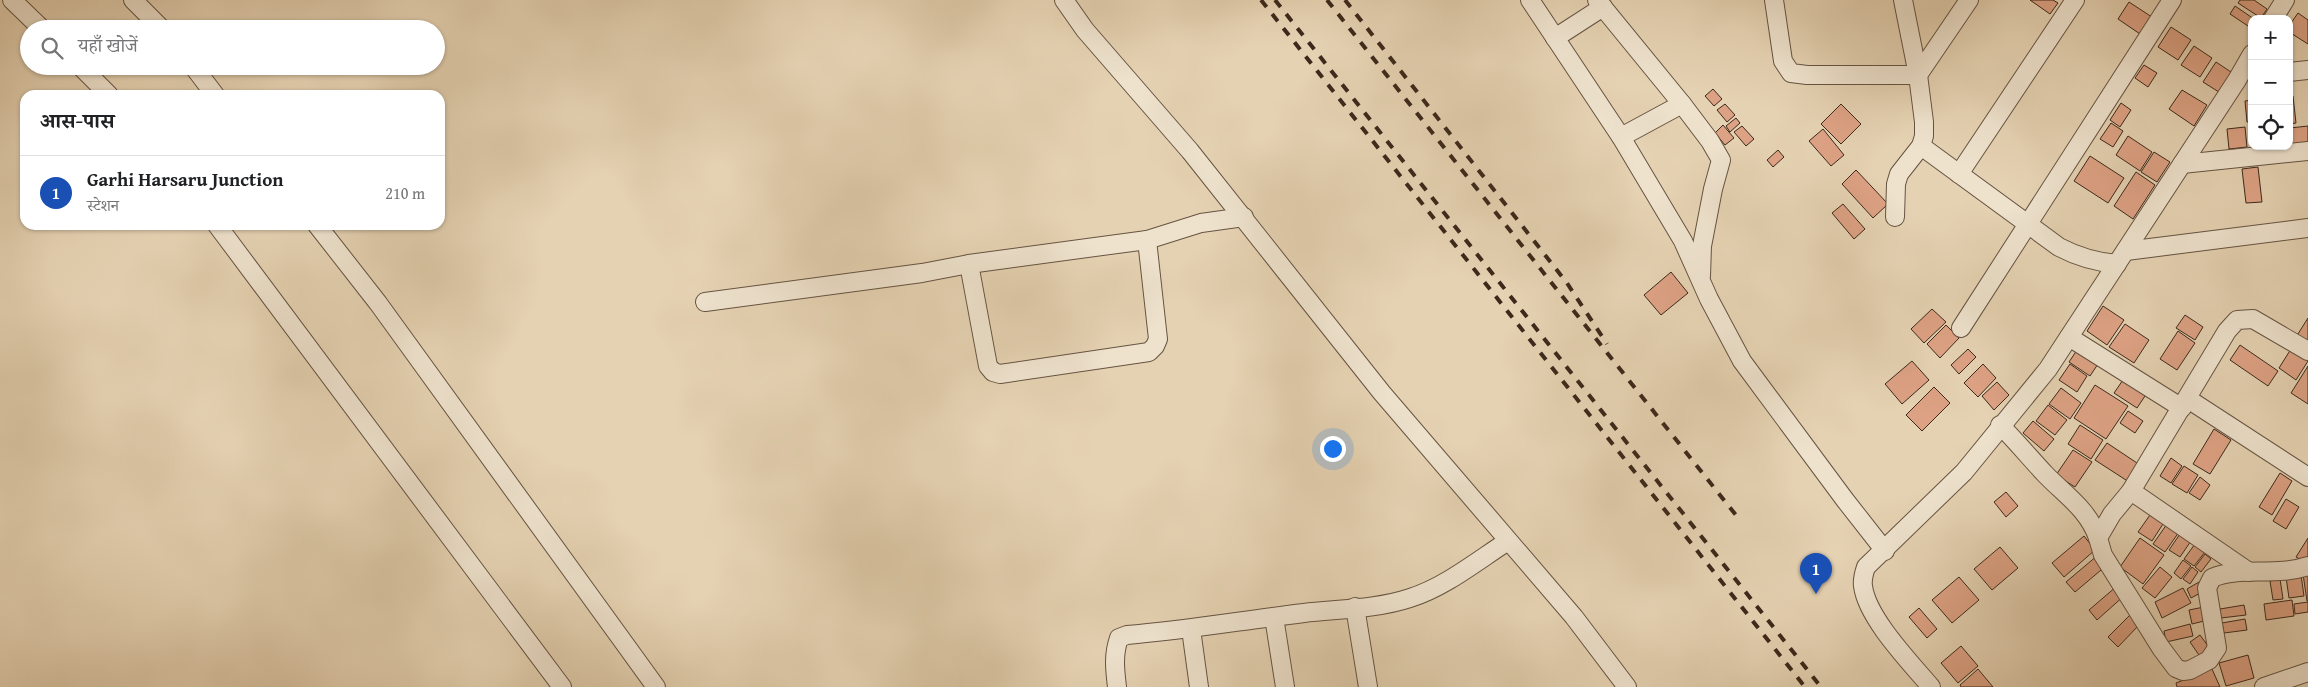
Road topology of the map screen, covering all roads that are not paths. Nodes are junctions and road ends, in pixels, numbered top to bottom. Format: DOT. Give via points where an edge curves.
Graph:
graph roads {
  1 [pos="12,0"];
  2 [pos="133,0"];
  3 [pos="1064,0"];
  4 [pos="1530,0"];
  5 [pos="1774,0"];
  6 [pos="1902,0"];
  7 [pos="1969,0"];
  8 [pos="2075,0"];
  9 [pos="2172,0"];
  10 [pos="2285,0"];
  11 [pos="1600,3"];
  12 [pos="2276,15"];
  13 [pos="33,20"];
  14 [pos="153,20"];
  15 [pos="1555,38"];
  16 [pos="2250,60"];
  17 [pos="2308,70"];
  18 [pos="2293,72"];
  19 [pos="1918,74"];
  20 [pos="89,75"];
  21 [pos="200,75"];
  22 [pos="2245,79"];
  23 [pos="104,90"];
  24 [pos="212,90"];
  25 [pos="1682,104"];
  26 [pos="1621,137"];
  27 [pos="1921,146"];
  28 [pos="2308,151"];
  29 [pos="2182,164"];
  30 [pos="1959,174"];
  31 [pos="1244,217"];
  32 [pos="1895,217"];
  33 [pos="2028,225"];
  34 [pos="2308,228"];
  35 [pos="221,230"];
  36 [pos="321,230"];
  37 [pos="1147,240"];
  38 [pos="2121,257"];
  39 [pos="969,264"];
  40 [pos="1701,282"];
  41 [pos="706,302"];
  42 [pos="1961,328"];
  43 [pos="2069,337"];
  44 [pos="2308,351"];
  45 [pos="2185,403"];
  46 [pos="2000,425"];
  47 [pos="2308,477"];
  48 [pos="2131,491"];
  49 [pos="2098,538"];
  50 [pos="1508,541"];
  51 [pos="1885,550"];
  52 [pos="2308,566"];
  53 [pos="2249,572"];
  54 [pos="1355,607"];
  55 [pos="1274,616"];
  56 [pos="1191,629"];
  57 [pos="2308,672"];
  58 [pos="562,687"];
  59 [pos="656,687"];
  60 [pos="1117,687"];
  61 [pos="1199,687"];
  62 [pos="1285,687"];
  63 [pos="1368,687"];
  64 [pos="1627,687"];
  65 [pos="1931,687"];
  66 [pos="2264,687"];
  1 -- 13 [label="street"];
  2 -- 14 [label="street"];
  3 -- 31 [label="street" via="1085,30"];
  4 -- 15 [label="street"];
  5 -- 19 [label="street" via="1784,61 1791,73"];
  6 -- 19 [label="street"];
  7 -- 19 [label="street"];
  8 -- 30 [label="street"];
  9 -- 33 [label="street"];
  10 -- 12 [label="street"];
  11 -- 15 [label="street"];
  11 -- 25 [label="street"];
  15 -- 26 [label="street"];
  16 -- 22 [label="street"];
  17 -- 18 [label="street"];
  19 -- 27 [label="street" via="1924,122"];
  20 -- 23 [label="street"];
  21 -- 24 [label="street"];
  22 -- 29 [label="street"];
  25 -- 26 [label="street"];
  25 -- 40 [label="street" via="1721,160 1702,246"];
  26 -- 40 [label="street" via="1683,241"];
  27 -- 30 [label="street"];
  27 -- 32 [label="street" via="1899,174"];
  28 -- 29 [label="street"];
  29 -- 38 [label="street"];
  30 -- 33 [label="street"];
  31 -- 37 [label="street" via="1201,223"];
  31 -- 50 [label="street" via="1382,393"];
  33 -- 38 [label="street" via="2075,256 2096,262"];
  33 -- 42 [label="street"];
  34 -- 38 [label="street"];
  35 -- 58 [label="street"];
  36 -- 59 [label="street"];
  37 -- 39 [label="street"];
  37 -- 39 [label="street" via="1158,339 1149,352 1009,372 993,372 988,366"];
  38 -- 43 [label="street"];
  39 -- 41 [label="street"];
  40 -- 51 [label="street" via="1742,361"];
  43 -- 45 [label="street"];
  43 -- 46 [label="street" via="2048,369"];
  44 -- 45 [label="street" via="2253,319 2238,320 2227,331"];
  45 -- 47 [label="street"];
  45 -- 48 [label="street"];
  46 -- 49 [label="street" via="2087,514"];
  46 -- 51 [label="street" via="1964,472"];
  48 -- 49 [label="street"];
  48 -- 53 [label="street"];
  49 -- 53 [label="street" via="2103,555 2161,648 2176,668 2183,671 2209,660 2217,648 2208,582 2219,575"];
  50 -- 54 [label="street" via="1438,586 1410,598"];
  50 -- 64 [label="street" via="1574,617"];
  51 -- 65 [label="street" via="1866,567 1863,587 1868,602 1889,636"];
  52 -- 53 [label="street" via="2273,573"];
  54 -- 55 [label="street"];
  54 -- 63 [label="street"];
  55 -- 56 [label="street"];
  55 -- 62 [label="street"];
  56 -- 60 [label="street" via="1119,638 1114,662"];
  56 -- 61 [label="street"];
  57 -- 66 [label="street"];
}
